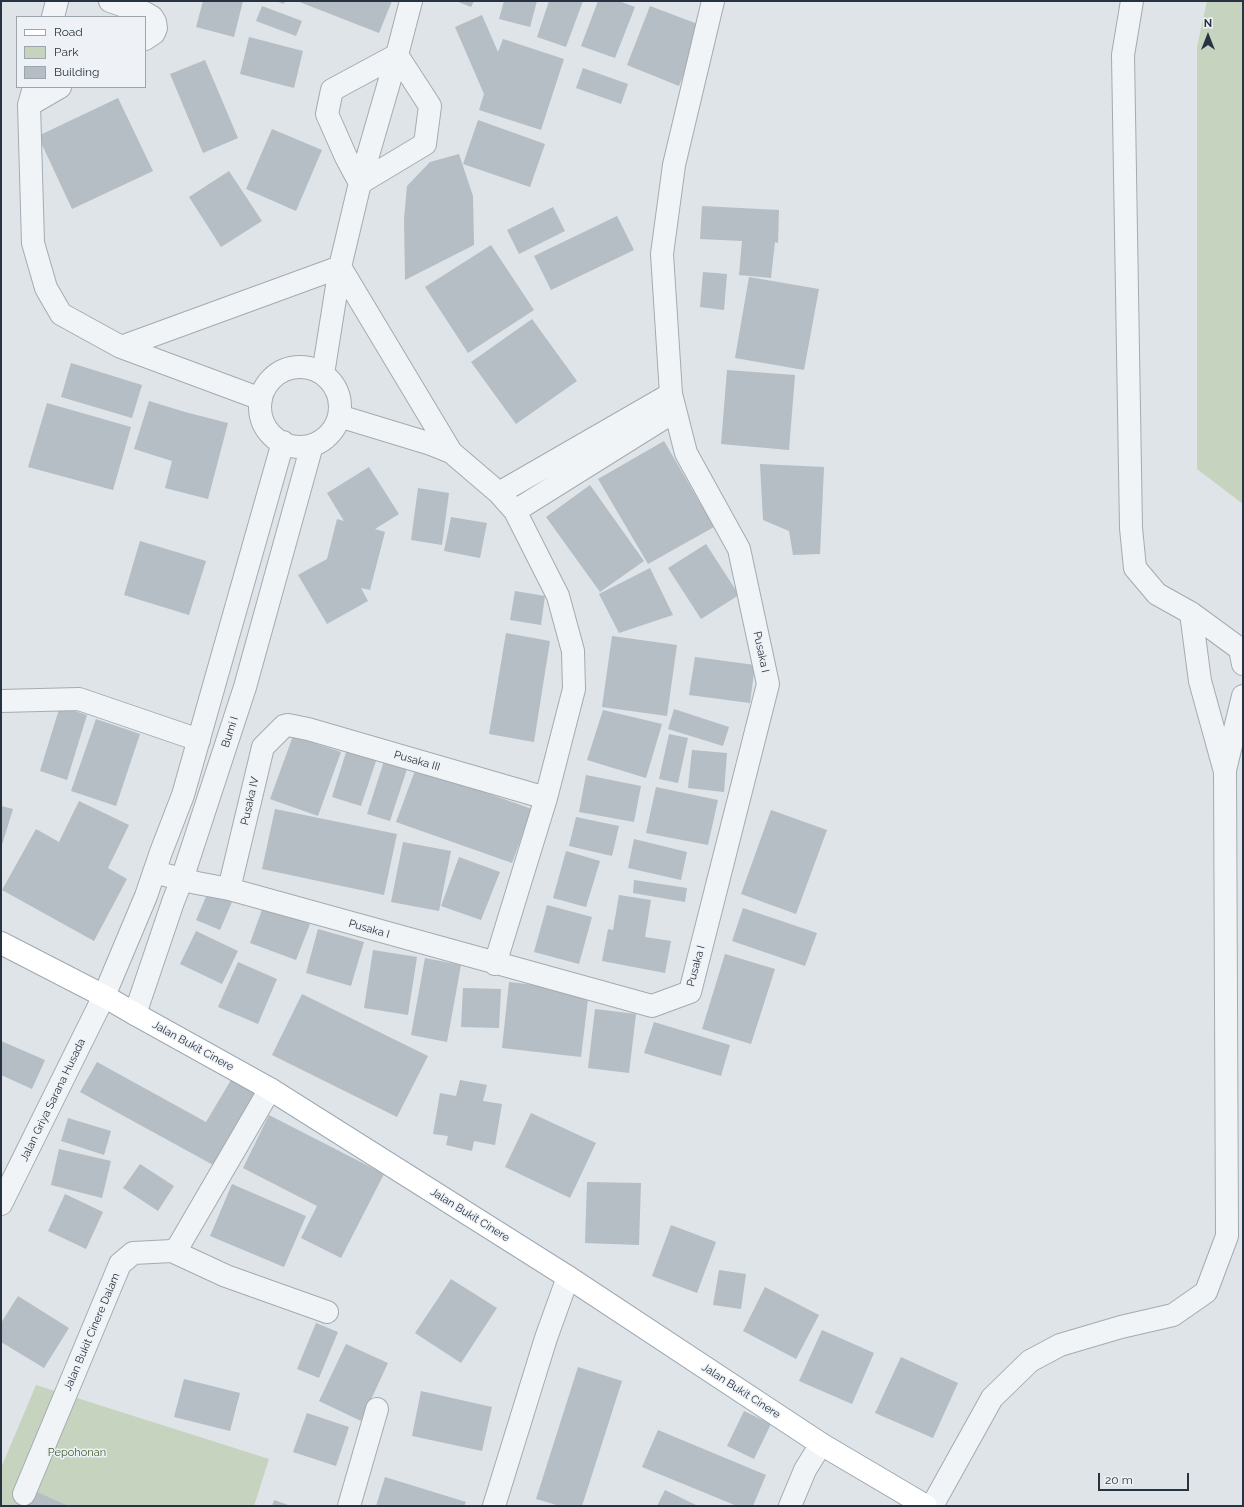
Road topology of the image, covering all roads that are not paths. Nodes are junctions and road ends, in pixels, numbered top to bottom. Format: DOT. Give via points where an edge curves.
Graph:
graph roads {
  1 [pos="57,1"];
  2 [pos="110,1"];
  3 [pos="411,1"];
  4 [pos="1132,1"];
  5 [pos="709,2"];
  6 [pos="52,16"];
  7 [pos="146,38"];
  8 [pos="397,55"];
  9 [pos="57,88"];
  10 [pos="31,96"];
  11 [pos="360,183"];
  12 [pos="340,267"];
  13 [pos="120,347"];
  14 [pos="323,374"];
  15 [pos="261,399"];
  16 [pos="673,402"];
  17 [pos="339,416"];
  18 [pos="282,442"];
  19 [pos="312,445"];
  20 [pos="451,452"];
  21 [pos="499,493"];
  22 [pos="515,511"];
  23 [pos="1191,613"];
  24 [pos="1243,664"];
  25 [pos="1243,696"];
  26 [pos="1,701"];
  27 [pos="288,724"];
  28 [pos="198,740"];
  29 [pos="1224,770"];
  30 [pos="546,798"];
  31 [pos="154,872"];
  32 [pos="182,879"];
  33 [pos="229,890"];
  34 [pos="1,943"];
  35 [pos="495,964"];
  36 [pos="104,996"];
  37 [pos="135,1014"];
  38 [pos="270,1089"];
  39 [pos="1,1204"];
  40 [pos="172,1251"];
  41 [pos="568,1277"];
  42 [pos="327,1312"];
  43 [pos="377,1408"];
  44 [pos="821,1444"];
  45 [pos="24,1494"];
  46 [pos="348,1506"];
  47 [pos="494,1506"];
  48 [pos="790,1506"];
  49 [pos="926,1506"];
  50 [pos="932,1506"];
  1 -- 6 [label="street"];
  2 -- 7 [label="street" via="152,17 156,22 156,28 154,34"];
  3 -- 8 [label="street"];
  4 -- 23 [label="street" via="1123,55 1131,528 1135,568 1157,594"];
  5 -- 16 [label="street" via="674,165 662,254"];
  8 -- 11 [label="street"];
  8 -- 11 [label="street" via="430,106 425,144"];
  8 -- 11 [label="street" via="332,90 327,114"];
  9 -- 10 [label="street"];
  10 -- 13 [label="street" via="33,243 46,288 61,314"];
  11 -- 12 [label="street"];
  12 -- 13 [label="street"];
  12 -- 14 [label="street"];
  12 -- 20 [label="street"];
  13 -- 15 [label="street"];
  14 -- 15 [label="street" via="308,368 293,367 285,370 278,373 267,385"];
  14 -- 17 [label="street" via="334,386 340,400"];
  15 -- 18 [label="street" via="260,412 264,424 272,435"];
  16 -- 21 [label="street"];
  16 -- 22 [label="street"];
  16 -- 35 [label="street, Pusaka I" via="686,453 739,550 768,684 690,992 652,1006"];
  17 -- 19 [label="street" via="334,429 324,439"];
  17 -- 20 [label="street"];
  18 -- 19 [label="street" via="297,446"];
  18 -- 28 [label="street"];
  19 -- 32 [label="street, Bumi I" via="245,687"];
  20 -- 21 [label="street"];
  21 -- 22 [label="street"];
  22 -- 30 [label="street" via="558,596 573,651 574,689"];
  23 -- 24 [label="street" via="1240,649"];
  23 -- 29 [label="street" via="1200,680"];
  25 -- 29 [label="street"];
  26 -- 28 [label="street" via="78,699"];
  27 -- 30 [label="street, Pusaka III"];
  27 -- 33 [label="street, Pusaka IV" via="263,747"];
  28 -- 31 [label="street" via="183,795"];
  29 -- 50 [label="street" via="1227,1236 1206,1292 1173,1316 1121,1327 1060,1345 1030,1362 992,1398"];
  30 -- 35 [label="street"];
  31 -- 32 [label="street, Pusaka I"];
  31 -- 36 [label="street"];
  32 -- 33 [label="street, Pusaka I"];
  32 -- 37 [label="street, Bumi I"];
  33 -- 35 [label="street, Pusaka I"];
  34 -- 36 [label="main road, Jalan Bukit Cinere"];
  36 -- 37 [label="main road, Jalan Bukit Cinere"];
  36 -- 39 [label="street, Jalan Griya Sarana Husada"];
  37 -- 38 [label="main road, Jalan Bukit Cinere"];
  38 -- 40 [label="street" via="178,1247"];
  38 -- 41 [label="main road, Jalan Bukit Cinere"];
  40 -- 42 [label="street" via="226,1276"];
  40 -- 45 [label="street, Jalan Bukit Cinere Dalam" via="133,1253 120,1264"];
  41 -- 44 [label="main road, Jalan Bukit Cinere"];
  41 -- 47 [label="street" via="546,1338"];
  43 -- 46 [label="street"];
  44 -- 48 [label="street" via="805,1470"];
  44 -- 49 [label="main road, Jalan Bukit Cinere"];
}
